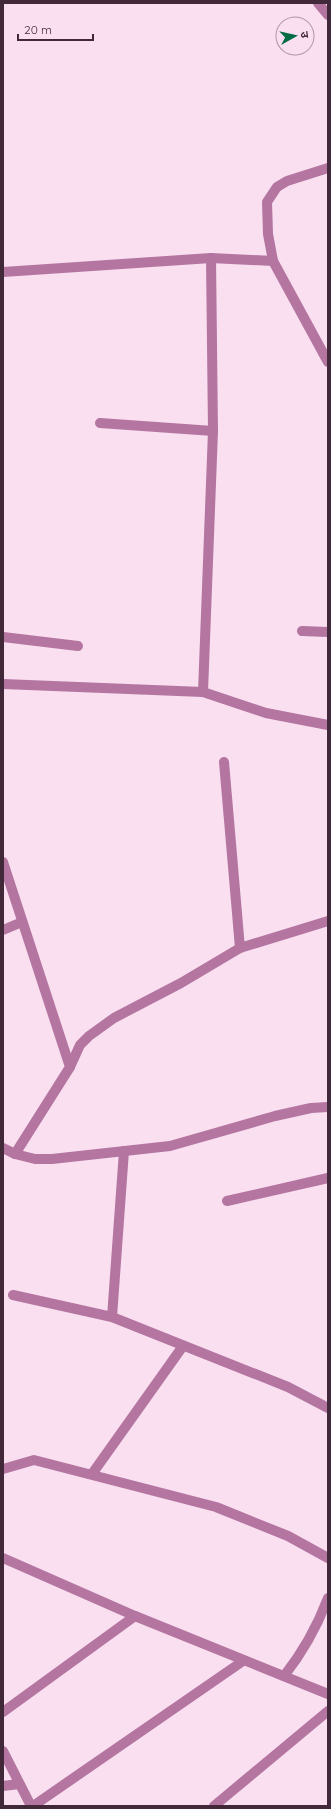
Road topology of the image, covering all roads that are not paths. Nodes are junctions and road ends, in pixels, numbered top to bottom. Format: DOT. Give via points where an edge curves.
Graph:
graph roads {
  1 [pos="318,3"];
  2 [pos="328,15"];
  3 [pos="328,168"];
  4 [pos="211,258"];
  5 [pos="273,261"];
  6 [pos="3,272"];
  7 [pos="328,362"];
  8 [pos="100,423"];
  9 [pos="213,431"];
  10 [pos="302,631"];
  11 [pos="328,632"];
  12 [pos="3,637"];
  13 [pos="78,646"];
  14 [pos="3,684"];
  15 [pos="203,692"];
  16 [pos="328,725"];
  17 [pos="224,762"];
  18 [pos="3,862"];
  19 [pos="328,921"];
  20 [pos="22,922"];
  21 [pos="3,930"];
  22 [pos="240,948"];
  23 [pos="70,1067"];
  24 [pos="328,1107"];
  25 [pos="3,1148"];
  26 [pos="124,1151"];
  27 [pos="15,1154"];
  28 [pos="328,1178"];
  29 [pos="227,1201"];
  30 [pos="13,1295"];
  31 [pos="112,1317"];
  32 [pos="183,1346"];
  33 [pos="328,1408"];
  34 [pos="3,1469"];
  35 [pos="92,1474"];
  36 [pos="3,1558"];
  37 [pos="328,1558"];
  38 [pos="328,1598"];
  39 [pos="135,1616"];
  40 [pos="243,1661"];
  41 [pos="284,1676"];
  42 [pos="328,1694"];
  43 [pos="328,1711"];
  44 [pos="3,1712"];
  45 [pos="3,1751"];
  46 [pos="19,1784"];
  47 [pos="3,1786"];
  48 [pos="32,1806"];
  49 [pos="214,1806"];
  1 -- 2 [label="street"];
  3 -- 5 [label="street" via="277,187 267,202 268,234"];
  4 -- 5 [label="street"];
  4 -- 6 [label="street"];
  4 -- 9 [label="street"];
  5 -- 7 [label="street"];
  8 -- 9 [label="street"];
  9 -- 15 [label="street"];
  10 -- 11 [label="street"];
  12 -- 13 [label="street"];
  14 -- 15 [label="street"];
  15 -- 16 [label="street" via="266,713"];
  17 -- 22 [label="street"];
  18 -- 20 [label="street"];
  19 -- 22 [label="street"];
  20 -- 21 [label="street"];
  20 -- 23 [label="street"];
  22 -- 23 [label="street" via="114,1018 80,1045"];
  23 -- 27 [label="street"];
  24 -- 26 [label="street" via="275,1116 170,1146"];
  25 -- 27 [label="street"];
  26 -- 27 [label="street" via="52,1159 35,1159"];
  26 -- 31 [label="street"];
  28 -- 29 [label="street"];
  30 -- 31 [label="street"];
  31 -- 32 [label="street"];
  32 -- 33 [label="street" via="288,1387"];
  32 -- 35 [label="street"];
  34 -- 35 [label="street" via="34,1460"];
  35 -- 37 [label="street" via="216,1507 288,1536"];
  36 -- 39 [label="street"];
  38 -- 41 [label="street" via="311,1638"];
  39 -- 40 [label="street"];
  39 -- 44 [label="street"];
  40 -- 41 [label="street"];
  40 -- 48 [label="street"];
  41 -- 42 [label="street"];
  43 -- 49 [label="street"];
  45 -- 46 [label="street"];
  46 -- 47 [label="street"];
  46 -- 48 [label="street"];
}
